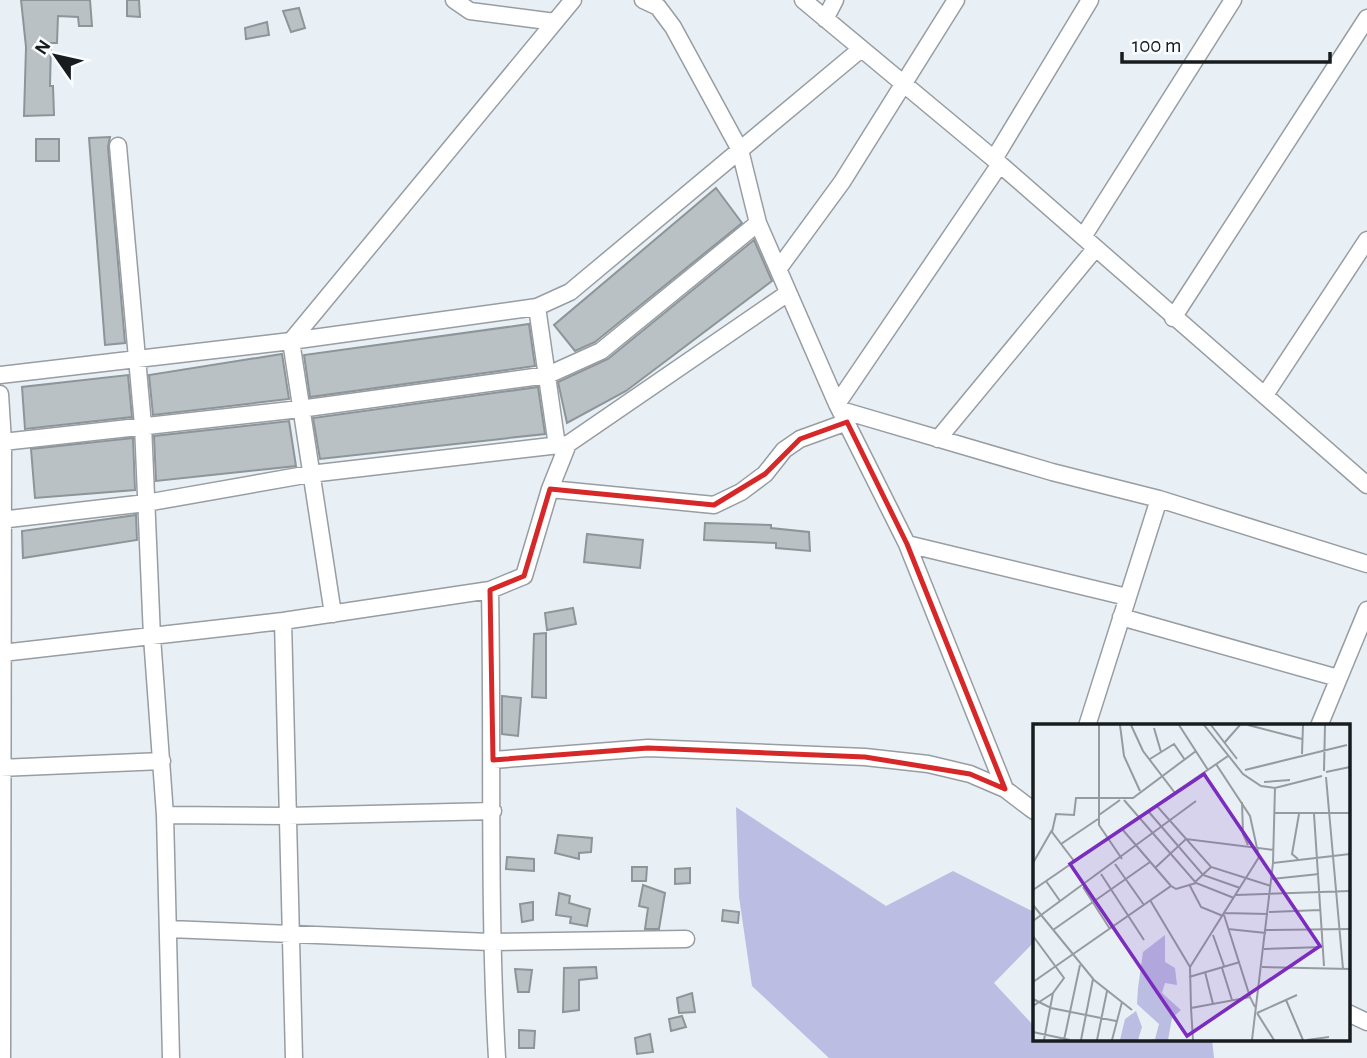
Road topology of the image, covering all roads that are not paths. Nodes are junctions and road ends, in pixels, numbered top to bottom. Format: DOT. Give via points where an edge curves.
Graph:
graph roads {
  1 [pos="454,0"];
  2 [pos="573,0"];
  3 [pos="643,0"];
  4 [pos="803,0"];
  5 [pos="835,0"];
  6 [pos="956,0"];
  7 [pos="1090,0"];
  8 [pos="1233,0"];
  9 [pos="1367,18"];
  10 [pos="825,19"];
  11 [pos="555,22"];
  12 [pos="861,49"];
  13 [pos="904,85"];
  14 [pos="118,146"];
  15 [pos="740,150"];
  16 [pos="997,162"];
  17 [pos="758,223"];
  18 [pos="1083,237"];
  19 [pos="1367,240"];
  20 [pos="1095,249"];
  21 [pos="779,268"];
  22 [pos="788,293"];
  23 [pos="537,307"];
  24 [pos="1173,318"];
  25 [pos="291,341"];
  26 [pos="138,360"];
  27 [pos="0,375"];
  28 [pos="548,375"];
  29 [pos="0,394"];
  30 [pos="1265,395"];
  31 [pos="300,409"];
  32 [pos="842,412"];
  33 [pos="143,425"];
  34 [pos="939,439"];
  35 [pos="3,442"];
  36 [pos="562,445"];
  37 [pos="310,474"];
  38 [pos="1367,485"];
  39 [pos="550,489"];
  40 [pos="1159,499"];
  41 [pos="146,503"];
  42 [pos="1,520"];
  43 [pos="907,544"];
  44 [pos="1367,564"];
  45 [pos="490,590"];
  46 [pos="1127,597"];
  47 [pos="1367,610"];
  48 [pos="333,614"];
  49 [pos="1121,617"];
  50 [pos="283,621"];
  51 [pos="152,637"];
  52 [pos="2,653"];
  53 [pos="1338,678"];
  54 [pos="1089,724"];
  55 [pos="1320,724"];
  56 [pos="493,760"];
  57 [pos="162,761"];
  58 [pos="0,768"];
  59 [pos="1005,789"];
  60 [pos="1033,810"];
  61 [pos="493,811"];
  62 [pos="164,815"];
  63 [pos="286,816"];
  64 [pos="169,929"];
  65 [pos="290,933"];
  66 [pos="686,939"];
  67 [pos="490,942"];
  68 [pos="1350,1014"];
  69 [pos="1367,1022"];
  70 [pos="1,1029"];
  71 [pos="2,1058"];
  72 [pos="172,1058"];
  73 [pos="294,1058"];
  74 [pos="497,1058"];
  1 -- 11 [label="street" via="470,10"];
  2 -- 11 [label="street"];
  3 -- 15 [label="street" via="658,7 673,27"];
  4 -- 10 [label="street"];
  5 -- 10 [label="street"];
  6 -- 13 [label="street"];
  7 -- 16 [label="street"];
  8 -- 18 [label="street"];
  9 -- 24 [label="street"];
  10 -- 12 [label="street"];
  11 -- 25 [label="street"];
  12 -- 13 [label="street"];
  12 -- 15 [label="street"];
  13 -- 16 [label="street"];
  13 -- 21 [label="street" via="842,182"];
  14 -- 26 [label="street"];
  15 -- 17 [label="street"];
  15 -- 23 [label="street" via="570,292"];
  16 -- 18 [label="street"];
  16 -- 32 [label="street"];
  17 -- 21 [label="street"];
  17 -- 28 [label="street" via="601,351"];
  18 -- 20 [label="street"];
  19 -- 30 [label="street"];
  20 -- 24 [label="street"];
  20 -- 34 [label="street"];
  21 -- 22 [label="street"];
  22 -- 32 [label="street"];
  22 -- 36 [label="street"];
  23 -- 25 [label="street"];
  23 -- 28 [label="street"];
  24 -- 30 [label="street"];
  25 -- 26 [label="street"];
  25 -- 31 [label="street"];
  26 -- 27 [label="street"];
  26 -- 33 [label="street"];
  28 -- 31 [label="street"];
  28 -- 36 [label="street"];
  29 -- 35 [label="street"];
  30 -- 38 [label="street"];
  31 -- 33 [label="street"];
  31 -- 37 [label="street"];
  32 -- 34 [label="street"];
  32 -- 39 [label="street" via="784,450 765,474 741,492 714,505"];
  32 -- 43 [label="street"];
  33 -- 35 [label="street"];
  33 -- 41 [label="street"];
  34 -- 40 [label="street"];
  35 -- 42 [label="street"];
  36 -- 37 [label="street"];
  36 -- 39 [label="street"];
  37 -- 41 [label="street"];
  37 -- 48 [label="street"];
  39 -- 45 [label="street" via="524,576"];
  40 -- 44 [label="street"];
  40 -- 46 [label="street"];
  41 -- 42 [label="street"];
  41 -- 51 [label="street"];
  42 -- 52 [label="street"];
  43 -- 46 [label="street"];
  43 -- 59 [label="street"];
  45 -- 48 [label="street"];
  45 -- 56 [label="street"];
  46 -- 49 [label="street"];
  47 -- 53 [label="street"];
  48 -- 50 [label="street"];
  49 -- 53 [label="street"];
  49 -- 54 [label="street"];
  50 -- 51 [label="street"];
  50 -- 63 [label="street"];
  51 -- 52 [label="street"];
  51 -- 57 [label="street"];
  52 -- 58 [label="street"];
  53 -- 55 [label="street"];
  56 -- 59 [label="street" via="648,748 865,757 928,764"];
  56 -- 61 [label="street"];
  57 -- 58 [label="street"];
  57 -- 62 [label="street"];
  58 -- 70 [label="street"];
  59 -- 60 [label="street"];
  61 -- 63 [label="street"];
  61 -- 67 [label="street"];
  62 -- 63 [label="street"];
  62 -- 64 [label="street"];
  63 -- 65 [label="street"];
  64 -- 65 [label="street"];
  64 -- 72 [label="street"];
  65 -- 67 [label="street"];
  65 -- 73 [label="street"];
  66 -- 67 [label="street"];
  67 -- 74 [label="street"];
  68 -- 69 [label="street"];
  70 -- 71 [label="street"];
}
